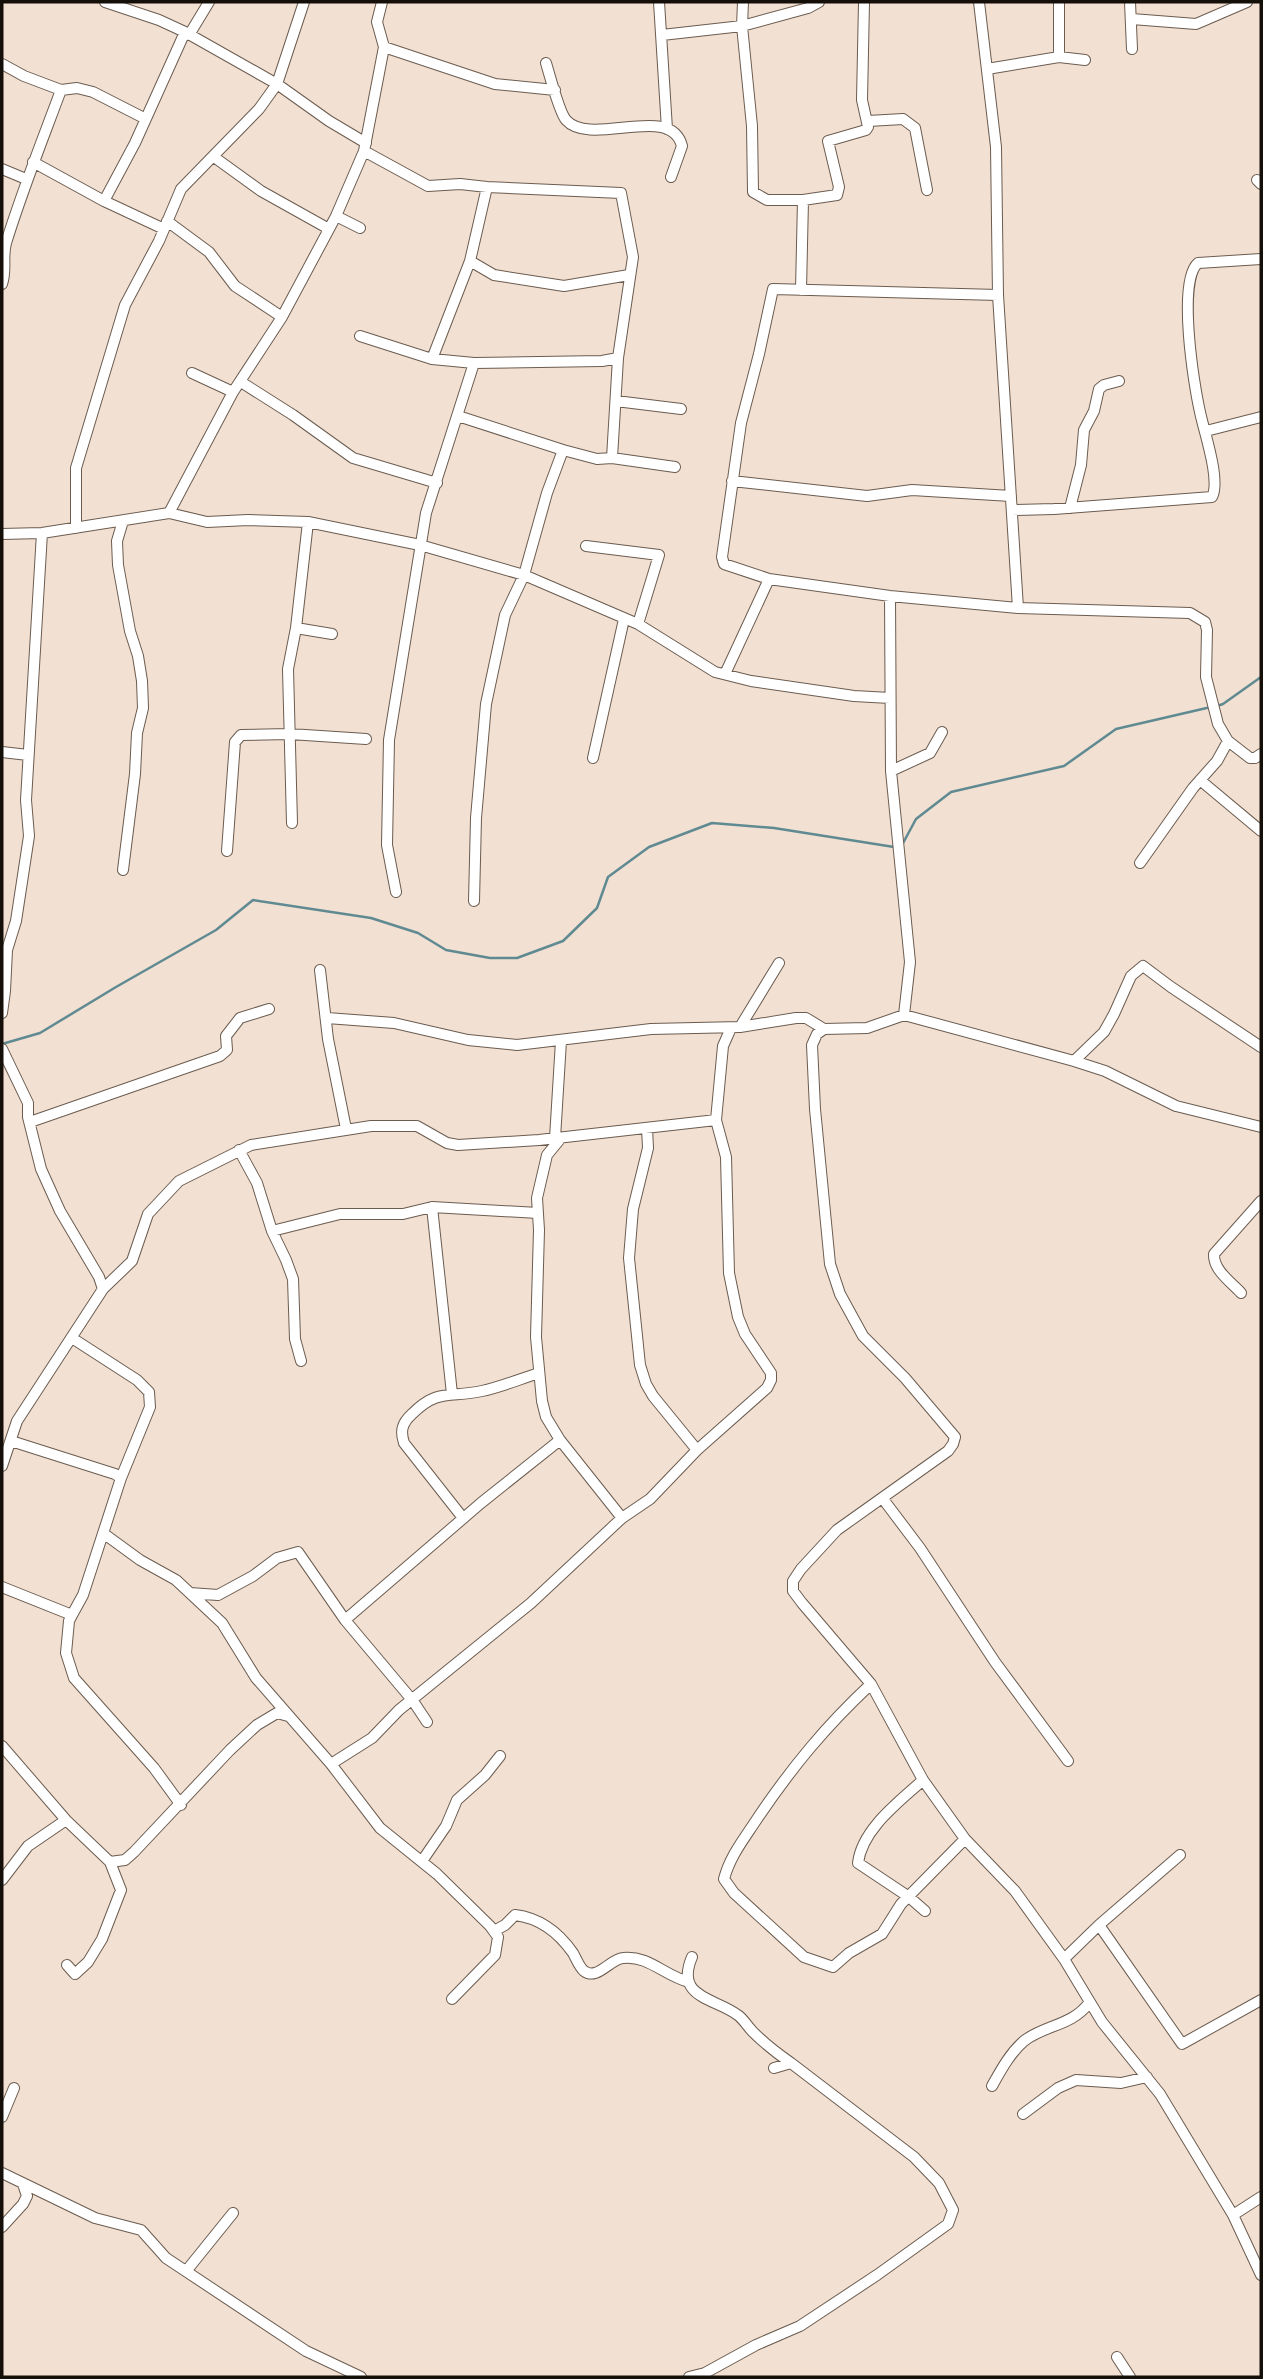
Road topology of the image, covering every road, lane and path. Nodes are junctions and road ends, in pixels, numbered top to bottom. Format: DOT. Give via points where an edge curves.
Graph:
graph roads {
  1 [pos="105,2"];
  2 [pos="209,2"];
  3 [pos="304,2"];
  4 [pos="382,2"];
  5 [pos="659,2"];
  6 [pos="743,2"];
  7 [pos="819,2"];
  8 [pos="864,2"];
  9 [pos="979,2"];
  10 [pos="1059,2"];
  11 [pos="1130,2"];
  12 [pos="1247,2"];
  13 [pos="122,5"];
  14 [pos="1132,19"];
  15 [pos="742,26"];
  16 [pos="187,33"];
  17 [pos="662,35"];
  18 [pos="384,47"];
  19 [pos="1132,49"];
  20 [pos="1059,57"];
  21 [pos="1085,60"];
  22 [pos="546,63"];
  23 [pos="2,64"];
  24 [pos="987,69"];
  25 [pos="277,84"];
  26 [pos="61,90"];
  27 [pos="555,90"];
  28 [pos="145,118"];
  29 [pos="868,121"];
  30 [pos="667,129"];
  31 [pos="365,147"];
  32 [pos="214,157"];
  33 [pos="33,162"];
  34 [pos="2,169"];
  35 [pos="671,177"];
  36 [pos="26,179"];
  37 [pos="487,187"];
  38 [pos="928,190"];
  39 [pos="803,200"];
  40 [pos="104,201"];
  41 [pos="336,216"];
  42 [pos="166,225"];
  43 [pos="360,228"];
  44 [pos="329,229"];
  45 [pos="1261,259"];
  46 [pos="470,261"];
  47 [pos="629,275"];
  48 [pos="2,284"];
  49 [pos="801,290"];
  50 [pos="998,295"];
  51 [pos="282,317"];
  52 [pos="360,335"];
  53 [pos="618,358"];
  54 [pos="432,359"];
  55 [pos="474,363"];
  56 [pos="192,373"];
  57 [pos="1119,381"];
  58 [pos="237,387"];
  59 [pos="616,401"];
  60 [pos="681,409"];
  61 [pos="458,416"];
  62 [pos="1261,417"];
  63 [pos="1206,431"];
  64 [pos="563,450"];
  65 [pos="612,458"];
  66 [pos="675,467"];
  67 [pos="732,481"];
  68 [pos="438,482"];
  69 [pos="1011,496"];
  70 [pos="1070,508"];
  71 [pos="1012,510"];
  72 [pos="169,513"];
  73 [pos="122,520"];
  74 [pos="308,522"];
  75 [pos="76,528"];
  76 [pos="42,533"];
  77 [pos="2,534"];
  78 [pos="420,545"];
  79 [pos="586,546"];
  80 [pos="524,575"];
  81 [pos="769,579"];
  82 [pos="890,596"];
  83 [pos="1017,608"];
  84 [pos="624,619"];
  85 [pos="638,624"];
  86 [pos="296,628"];
  87 [pos="332,634"];
  88 [pos="725,674"];
  89 [pos="890,698"];
  90 [pos="942,732"];
  91 [pos="290,734"];
  92 [pos="366,739"];
  93 [pos="1228,740"];
  94 [pos="1237,749"];
  95 [pos="2,752"];
  96 [pos="1261,754"];
  97 [pos="28,755"];
  98 [pos="593,758"];
  99 [pos="1217,761"];
  100 [pos="891,771"];
  101 [pos="1200,780"];
  102 [pos="292,823"];
  103 [pos="1261,831"];
  104 [pos="227,851"];
  105 [pos="1140,863"];
  106 [pos="123,870"];
  107 [pos="396,891"];
  108 [pos="474,901"];
  109 [pos="779,962"];
  110 [pos="320,970"];
  111 [pos="269,1009"];
  112 [pos="2,1013"];
  113 [pos="904,1015"];
  114 [pos="327,1018"];
  115 [pos="735,1027"];
  116 [pos="824,1030"];
  117 [pos="561,1041"];
  118 [pos="1261,1047"];
  119 [pos="2,1049"];
  120 [pos="1074,1061"];
  121 [pos="716,1121"];
  122 [pos="30,1122"];
  123 [pos="1261,1127"];
  124 [pos="647,1128"];
  125 [pos="346,1129"];
  126 [pos="558,1138"];
  127 [pos="538,1140"];
  128 [pos="239,1150"];
  129 [pos="547,1155"];
  130 [pos="1261,1201"];
  131 [pos="432,1207"];
  132 [pos="538,1213"];
  133 [pos="272,1231"];
  134 [pos="103,1289"];
  135 [pos="1241,1293"];
  136 [pos="72,1338"];
  137 [pos="302,1361"];
  138 [pos="539,1373"];
  139 [pos="452,1394"];
  140 [pos="560,1440"];
  141 [pos="11,1441"];
  142 [pos="697,1450"];
  143 [pos="2,1466"];
  144 [pos="121,1478"];
  145 [pos="883,1499"];
  146 [pos="463,1518"];
  147 [pos="622,1518"];
  148 [pos="103,1533"];
  149 [pos="2,1587"];
  150 [pos="190,1592"];
  151 [pos="72,1615"];
  152 [pos="345,1620"];
  153 [pos="871,1684"];
  154 [pos="413,1701"];
  155 [pos="283,1714"];
  156 [pos="427,1722"];
  157 [pos="3,1750"];
  158 [pos="500,1756"];
  159 [pos="1068,1761"];
  160 [pos="331,1764"];
  161 [pos="923,1780"];
  162 [pos="181,1805"];
  163 [pos="66,1820"];
  164 [pos="965,1839"];
  165 [pos="1180,1854"];
  166 [pos="422,1861"];
  167 [pos="110,1862"];
  168 [pos="2,1880"];
  169 [pos="909,1897"];
  170 [pos="925,1911"];
  171 [pos="1099,1925"];
  172 [pos="494,1931"];
  173 [pos="692,1957"];
  174 [pos="1064,1959"];
  175 [pos="67,1965"];
  176 [pos="689,1982"];
  177 [pos="452,1999"];
  178 [pos="1261,2000"];
  179 [pos="1090,2003"];
  180 [pos="791,2063"];
  181 [pos="774,2068"];
  182 [pos="1147,2077"];
  183 [pos="992,2086"];
  184 [pos="14,2088"];
  185 [pos="1023,2114"];
  186 [pos="2,2117"];
  187 [pos="2,2173"];
  188 [pos="23,2184"];
  189 [pos="1261,2197"];
  190 [pos="233,2213"];
  191 [pos="1233,2215"];
  192 [pos="2,2227"];
  193 [pos="187,2270"];
  194 [pos="1261,2275"];
  195 [pos="1116,2357"];
  196 [pos="361,2377"];
  197 [pos="689,2377"];
  198 [pos="1130,2377"];
  1 -- 13 [label="street"];
  2 -- 16 [label="street"];
  3 -- 25 [label="street"];
  4 -- 18 [label="street" via="377,22"];
  5 -- 17 [label="street"];
  6 -- 15 [label="street"];
  7 -- 15 [label="street"];
  8 -- 29 [label="street" via="862,100"];
  9 -- 24 [label="street"];
  10 -- 20 [label="street"];
  11 -- 14 [label="street"];
  12 -- 14 [label="street" via="1196,24"];
  13 -- 16 [label="street"];
  14 -- 19 [label="street"];
  15 -- 17 [label="street"];
  15 -- 39 [label="street" via="753,192 767,200"];
  16 -- 25 [label="street"];
  16 -- 28 [label="street"];
  17 -- 30 [label="street"];
  18 -- 27 [label="street" via="495,83"];
  18 -- 31 [label="street"];
  20 -- 21 [label="street"];
  20 -- 24 [label="street"];
  22 -- 27 [label="street"];
  23 -- 26 [label="street"];
  24 -- 50 [label="street" via="997,169"];
  25 -- 31 [label="street"];
  25 -- 32 [label="street"];
  26 -- 28 [label="street" via="93,92"];
  26 -- 33 [label="street"];
  27 -- 30 [label="street" via="564,117 580,128 638,125"];
  28 -- 40 [label="street"];
  29 -- 38 [label="street" via="903,119 915,128"];
  29 -- 39 [label="street" via="866,130 828,141 837,195"];
  30 -- 35 [label="street" via="682,146"];
  31 -- 37 [label="street" via="428,186"];
  31 -- 41 [label="street"];
  32 -- 42 [label="street" via="181,189"];
  32 -- 44 [label="street" via="261,191"];
  33 -- 36 [label="street"];
  33 -- 40 [label="street"];
  34 -- 36 [label="street"];
  36 -- 48 [label="street" via="3,254 6,273"];
  37 -- 46 [label="street"];
  37 -- 47 [label="street" via="621,193 633,257"];
  39 -- 49 [label="street"];
  40 -- 42 [label="street"];
  41 -- 43 [label="street"];
  41 -- 44 [label="street"];
  42 -- 51 [label="street" via="209,253 235,286"];
  42 -- 75 [label="street" via="125,304 76,468"];
  44 -- 51 [label="street"];
  45 -- 63 [label="street" via="1198,263 1192,270 1186,309"];
  46 -- 47 [label="street" via="494,275 564,286"];
  46 -- 54 [label="street"];
  47 -- 53 [label="street"];
  49 -- 50 [label="street"];
  49 -- 67 [label="street" via="773,289"];
  50 -- 69 [label="street"];
  51 -- 58 [label="street"];
  52 -- 54 [label="street"];
  53 -- 55 [label="street"];
  53 -- 59 [label="street"];
  54 -- 55 [label="street"];
  55 -- 61 [label="street"];
  56 -- 58 [label="street"];
  57 -- 70 [label="street" via="1100,389 1084,430 1082,465"];
  58 -- 68 [label="street" via="361,462"];
  58 -- 72 [label="street"];
  59 -- 60 [label="street"];
  59 -- 65 [label="street"];
  61 -- 64 [label="street"];
  61 -- 68 [label="street"];
  62 -- 63 [label="street"];
  63 -- 70 [label="street" via="1215,487 1212,497"];
  64 -- 65 [label="street"];
  64 -- 80 [label="street"];
  65 -- 66 [label="street"];
  67 -- 69 [label="street" via="867,496 912,490"];
  67 -- 81 [label="street" via="724,564"];
  68 -- 78 [label="street"];
  69 -- 71 [label="street"];
  70 -- 71 [label="street"];
  71 -- 83 [label="street"];
  72 -- 73 [label="street"];
  72 -- 74 [label="street" via="207,522"];
  73 -- 75 [label="street"];
  73 -- 106 [label="street" via="118,565 138,656 143,708"];
  74 -- 78 [label="street"];
  74 -- 86 [label="street"];
  75 -- 76 [label="street"];
  76 -- 77 [label="street"];
  76 -- 97 [label="street"];
  78 -- 80 [label="street"];
  78 -- 107 [label="street" via="389,740 387,845"];
  79 -- 85 [label="street" via="659,555"];
  80 -- 84 [label="street"];
  80 -- 108 [label="street" via="505,615 486,704"];
  81 -- 82 [label="street"];
  81 -- 88 [label="street"];
  82 -- 83 [label="street"];
  82 -- 89 [label="street"];
  83 -- 93 [label="street" via="1199,616 1207,630 1206,677 1220,731"];
  84 -- 85 [label="street"];
  84 -- 98 [label="street"];
  85 -- 88 [label="street"];
  86 -- 87 [label="street"];
  86 -- 91 [label="street" via="288,668"];
  88 -- 89 [label="street"];
  89 -- 100 [label="street"];
  90 -- 100 [label="street" via="929,753"];
  91 -- 92 [label="street"];
  91 -- 102 [label="street"];
  91 -- 104 [label="street" via="241,735 235,742"];
  93 -- 94 [label="street"];
  93 -- 99 [label="street"];
  94 -- 96 [label="street" via="1250,758"];
  94 -- 99 [label="street"];
  95 -- 97 [label="street"];
  97 -- 112 [label="street" via="29,836 5,960"];
  99 -- 101 [label="street"];
  100 -- 113 [label="street" via="910,962"];
  101 -- 103 [label="street"];
  101 -- 105 [label="street"];
  109 -- 115 [label="street"];
  110 -- 114 [label="street"];
  111 -- 122 [label="street" via="240,1018 226,1036 227,1050 220,1056"];
  113 -- 116 [label="street" via="867,1028"];
  113 -- 120 [label="street"];
  114 -- 117 [label="street" via="394,1023 468,1040 517,1045"];
  114 -- 125 [label="street"];
  115 -- 116 [label="street" via="806,1018"];
  115 -- 117 [label="street" via="651,1029"];
  115 -- 121 [label="street" via="723,1045"];
  116 -- 145 [label="street" via="812,1045 830,1264 863,1336 955,1437 948,1451"];
  117 -- 126 [label="street"];
  118 -- 120 [label="street" via="1143,966 1131,976 1104,1032"];
  119 -- 122 [label="street" via="28,1103"];
  120 -- 123 [label="street" via="1176,1106"];
  121 -- 124 [label="street"];
  121 -- 142 [label="street" via="726,1157 733,1296 745,1334 771,1380"];
  122 -- 134 [label="street" via="41,1168"];
  124 -- 126 [label="street"];
  124 -- 142 [label="street" via="648,1148 633,1209 629,1258 640,1365 653,1396"];
  125 -- 127 [label="street" via="417,1126 458,1145"];
  125 -- 128 [label="street"];
  126 -- 127 [label="street"];
  126 -- 129 [label="street"];
  127 -- 129 [label="street"];
  128 -- 133 [label="street" via="257,1183"];
  128 -- 134 [label="street" via="179,1181 162,1198 148,1214 131,1261"];
  129 -- 132 [label="street"];
  130 -- 135 [label="street" via="1214,1254 1218,1268"];
  131 -- 132 [label="street"];
  131 -- 133 [label="street" via="403,1214 341,1214"];
  131 -- 139 [label="street"];
  132 -- 138 [label="street"];
  133 -- 137 [label="street" via="293,1279 295,1339"];
  134 -- 136 [label="street"];
  136 -- 141 [label="street" via="17,1421"];
  136 -- 144 [label="street" via="149,1392 150,1406"];
  138 -- 139 [label="street" via="486,1390"];
  138 -- 140 [label="street" via="546,1417"];
  139 -- 146 [label="street" via="424,1403 408,1417 401,1435"];
  140 -- 146 [label="street"];
  140 -- 147 [label="street"];
  141 -- 143 [label="street"];
  141 -- 144 [label="street"];
  142 -- 147 [label="street" via="650,1499"];
  144 -- 148 [label="street"];
  145 -- 153 [label="street" via="837,1530 793,1581 793,1591 802,1603"];
  145 -- 159 [label="street"];
  146 -- 152 [label="street"];
  147 -- 154 [label="street" via="531,1603"];
  148 -- 150 [label="street"];
  148 -- 151 [label="street"];
  149 -- 151 [label="street"];
  150 -- 152 [label="street" via="218,1595 277,1558 298,1552"];
  150 -- 155 [label="street" via="222,1623"];
  151 -- 162 [label="street" via="66,1653 74,1678"];
  152 -- 154 [label="street"];
  153 -- 161 [label="street"];
  153 -- 169 [label="street" via="816,1738 729,1861 724,1879 804,1957 833,1967 882,1934"];
  154 -- 156 [label="street"];
  154 -- 160 [label="street" via="372,1738"];
  155 -- 160 [label="street"];
  155 -- 162 [label="street" via="257,1725"];
  157 -- 163 [label="street"];
  158 -- 166 [label="street" via="457,1800"];
  160 -- 166 [label="street" via="380,1828"];
  161 -- 164 [label="street"];
  161 -- 169 [label="street" via="881,1819 859,1850 858,1863"];
  162 -- 167 [label="street" via="125,1860"];
  163 -- 167 [label="street"];
  163 -- 168 [label="street" via="28,1846"];
  164 -- 169 [label="street"];
  164 -- 174 [label="street" via="1015,1891"];
  165 -- 171 [label="street"];
  166 -- 172 [label="street"];
  167 -- 175 [label="street" via="121,1890 110,1922 88,1962 75,1974"];
  169 -- 170 [label="street"];
  171 -- 174 [label="street"];
  171 -- 178 [label="street" via="1182,2044"];
  172 -- 176 [label="street" via="515,1915 533,1918 562,1938 583,1970 590,1973 623,1958 644,1960"];
  172 -- 177 [label="street" via="498,1937 495,1955"];
  173 -- 176 [label="street"];
  174 -- 179 [label="street"];
  176 -- 180 [label="street" via="704,1998 740,2017"];
  179 -- 182 [label="street"];
  179 -- 183 [label="street" via="1082,2013 1026,2040 1010,2055"];
  180 -- 181 [label="street"];
  180 -- 197 [label="street" via="914,2157 939,2183 953,2210 948,2224 800,2326"];
  182 -- 185 [label="street" via="1121,2083 1076,2080"];
  182 -- 191 [label="street"];
  184 -- 186 [label="street"];
  187 -- 188 [label="street"];
  188 -- 192 [label="street" via="27,2196"];
  188 -- 193 [label="street" via="104,2221 141,2230 166,2258"];
  189 -- 191 [label="street"];
  190 -- 193 [label="street"];
  191 -- 194 [label="street"];
  193 -- 196 [label="street" via="306,2351"];
  195 -- 198 [label="street"];
}
